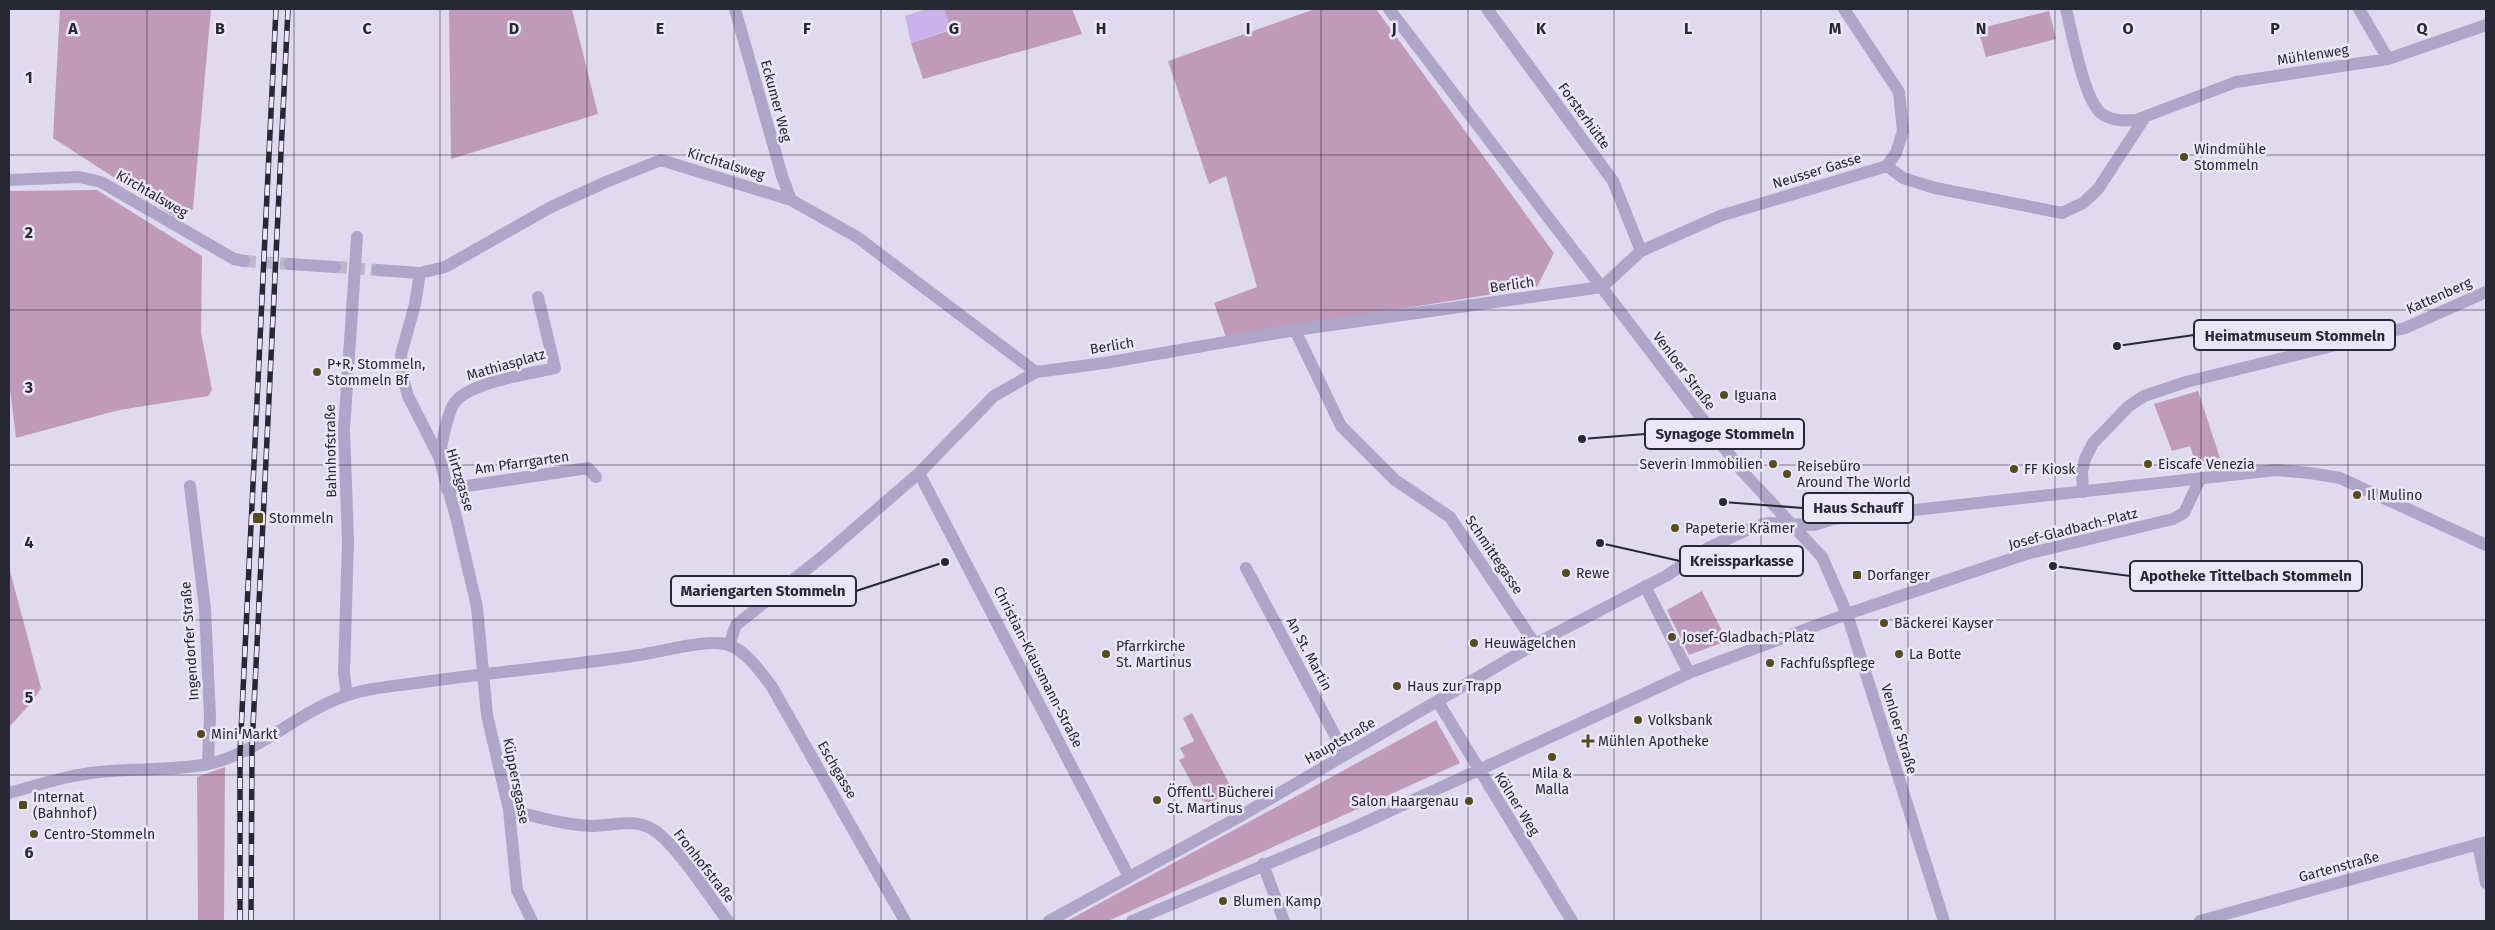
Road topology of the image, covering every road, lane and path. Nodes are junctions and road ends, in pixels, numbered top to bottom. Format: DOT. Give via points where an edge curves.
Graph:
graph roads {
  1 [pos="735,9"];
  2 [pos="1389,9"];
  3 [pos="1487,9"];
  4 [pos="1844,9"];
  5 [pos="2066,9"];
  6 [pos="2359,9"];
  7 [pos="2486,25"];
  8 [pos="2388,59"];
  9 [pos="2145,117"];
  10 [pos="1887,166"];
  11 [pos="9,180"];
  12 [pos="791,200"];
  13 [pos="357,237"];
  14 [pos="1641,251"];
  15 [pos="244,261"];
  16 [pos="290,264"];
  17 [pos="335,267"];
  18 [pos="378,270"];
  19 [pos="420,272"];
  20 [pos="1602,288"];
  21 [pos="2486,292"];
  22 [pos="538,297"];
  23 [pos="1294,330"];
  24 [pos="1036,372"];
  25 [pos="439,457"];
  26 [pos="919,472"];
  27 [pos="596,478"];
  28 [pos="2200,480"];
  29 [pos="190,486"];
  30 [pos="447,489"];
  31 [pos="2083,492"];
  32 [pos="1791,524"];
  33 [pos="2486,545"];
  34 [pos="1246,568"];
  35 [pos="1645,586"];
  36 [pos="1848,614"];
  37 [pos="728,644"];
  38 [pos="1535,644"];
  39 [pos="1689,673"];
  40 [pos="484,674"];
  41 [pos="347,695"];
  42 [pos="1438,702"];
  43 [pos="1346,754"];
  44 [pos="208,764"];
  45 [pos="1478,770"];
  46 [pos="9,793"];
  47 [pos="509,810"];
  48 [pos="2482,843"];
  49 [pos="1263,864"];
  50 [pos="1128,877"];
  51 [pos="2486,884"];
  52 [pos="532,921"];
  53 [pos="728,921"];
  54 [pos="906,921"];
  55 [pos="1049,921"];
  56 [pos="1132,921"];
  57 [pos="1284,921"];
  58 [pos="1572,921"];
  59 [pos="1944,921"];
  60 [pos="2200,921"];
  1 -- 12 [label="street, Eckumer Weg"];
  2 -- 20 [label="street, Venloer Straße"];
  3 -- 14 [label="street, Forsterhütte" via="1613,180"];
  4 -- 10 [label="street" via="1900,92 1903,131 1896,153"];
  5 -- 9 [label="street, Mühlenweg" via="2093,105 2112,119"];
  6 -- 8 [label="street"];
  7 -- 8 [label="street, Mühlenweg"];
  8 -- 9 [label="street, Mühlenweg" via="2236,82"];
  9 -- 10 [label="street" via="2098,189 2083,203 2062,212 1935,188 1903,178"];
  10 -- 14 [label="street, Neusser Gasse" via="1720,216"];
  11 -- 15 [label="street, Kirchtalsweg" via="79,177 102,182 234,259"];
  12 -- 19 [label="street, Kirchtalsweg" via="661,160 551,207 445,267"];
  12 -- 24 [label="street, Kirchtalsweg" via="857,237"];
  13 -- 41 [label="street, Bahnhofstraße" via="344,430 348,541 344,674"];
  14 -- 20 [label="street, Neusser Gasse"];
  16 -- 17 [label="street"];
  18 -- 19 [label="street, Kirchtalsweg"];
  19 -- 25 [label="street, Hirtzgasse" via="401,355 402,374 408,396"];
  20 -- 23 [label="street, Berlich"];
  20 -- 32 [label="street, Venloer Straße" via="1748,478"];
  21 -- 31 [label="street, Kattenberg" via="2405,328 2186,382 2144,396 2129,406 2093,443 2082,472"];
  22 -- 25 [label="street, Mathiasplatz" via="555,368 463,394 448,415"];
  23 -- 24 [label="street, Berlich" via="1105,364"];
  23 -- 38 [label="street, Schmittegasse" via="1341,426 1394,480 1450,517"];
  24 -- 26 [label="street, Berlich" via="994,396"];
  25 -- 30 [label="street, Hirtzgasse"];
  26 -- 37 [label="street, Berlich" via="822,557 736,625"];
  26 -- 50 [label="street, Christian-Klausmann-Straße"];
  27 -- 30 [label="street, Am Pfarrgarten" via="588,468"];
  28 -- 31 [label="street"];
  28 -- 33 [label="street" via="2276,470 2340,478"];
  28 -- 36 [label="street, Josef-Gladbach-Platz" via="2184,513 2173,519 2026,554"];
  29 -- 44 [label="street, Ingendorfer Straße" via="205,609 210,716"];
  30 -- 40 [label="street, Hirtzgasse" via="477,607"];
  31 -- 32 [label="street" via="1833,519 1814,525"];
  32 -- 35 [label="street, Hauptstraße" via="1768,523 1748,529 1708,548"];
  32 -- 36 [label="street, Venloer Straße" via="1822,557"];
  34 -- 43 [label="street, An St. Martin"];
  35 -- 38 [label="street, Hauptstraße"];
  35 -- 39 [label="street"];
  36 -- 39 [label="street"];
  36 -- 59 [label="street, Venloer Straße"];
  37 -- 40 [label="street" via="712,643 635,656"];
  37 -- 54 [label="street, Eschgasse" via="759,669 772,686"];
  38 -- 42 [label="street, Hauptstraße"];
  39 -- 45 [label="street"];
  40 -- 41 [label="street"];
  40 -- 47 [label="street, Küppersgasse" via="487,715"];
  41 -- 44 [label="street" via="308,712 252,747"];
  42 -- 43 [label="street, Hauptstraße"];
  42 -- 45 [label="street, Kölner Weg"];
  43 -- 50 [label="street, Hauptstraße"];
  44 -- 46 [label="street" via="99,772"];
  45 -- 49 [label="street"];
  45 -- 58 [label="street, Kölner Weg"];
  47 -- 52 [label="street, Küppersgasse" via="517,890"];
  47 -- 53 [label="street, Fronhofstraße" via="592,826 625,823 653,829 684,863"];
  48 -- 51 [label="street"];
  48 -- 60 [label="street, Gartenstraße"];
  49 -- 56 [label="street"];
  49 -- 57 [label="street"];
  50 -- 55 [label="street, Hauptstraße"];
}
